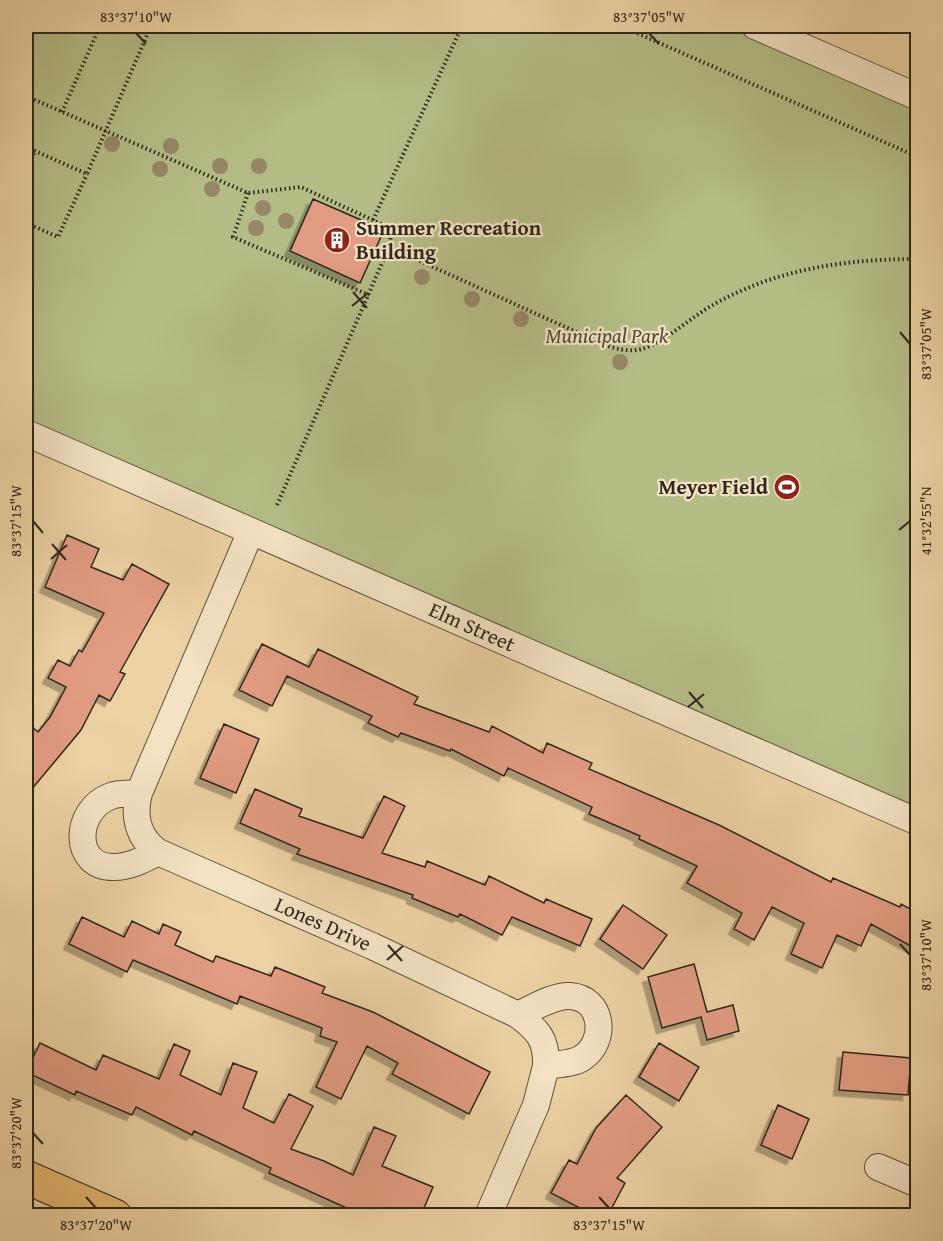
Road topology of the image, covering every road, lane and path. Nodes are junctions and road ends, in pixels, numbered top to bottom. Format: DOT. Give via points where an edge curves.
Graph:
graph roads {
  1 [pos="100,26"];
  2 [pos="151,26"];
  3 [pos="462,26"];
  4 [pos="621,26"];
  5 [pos="755,26"];
  6 [pos="26,96"];
  7 [pos="918,97"];
  8 [pos="62,112"];
  9 [pos="105,130"];
  10 [pos="26,147"];
  11 [pos="34,151"];
  12 [pos="918,158"];
  13 [pos="26,171"];
  14 [pos="87,174"];
  15 [pos="248,193"];
  16 [pos="373,220"];
  17 [pos="26,223"];
  18 [pos="389,247"];
  19 [pos="918,259"];
  20 [pos="369,295"];
  21 [pos="26,433"];
  22 [pos="277,505"];
  23 [pos="250,531"];
  24 [pos="139,793"];
  25 [pos="918,822"];
  26 [pos="158,852"];
  27 [pos="518,1015"];
  28 [pos="546,1066"];
  29 [pos="878,1167"];
  30 [pos="26,1177"];
  31 [pos="918,1184"];
  32 [pos="115,1215"];
  33 [pos="488,1215"];
  1 -- 8 [label="path"];
  2 -- 9 [label="path"];
  3 -- 16 [label="path"];
  4 -- 12 [label="path"];
  5 -- 7 [label="street"];
  6 -- 8 [label="path"];
  8 -- 9 [label="path"];
  9 -- 14 [label="path"];
  9 -- 15 [label="path"];
  10 -- 11 [label="path"];
  11 -- 13 [label="path"];
  11 -- 14 [label="path"];
  14 -- 17 [label="path" via="58,237"];
  15 -- 16 [label="path" via="301,187"];
  15 -- 20 [label="path" via="233,237"];
  16 -- 18 [label="path" via="392,229"];
  18 -- 19 [label="path" via="585,336 631,351 655,343 713,305 758,283 817,265"];
  18 -- 20 [label="path"];
  20 -- 22 [label="path"];
  21 -- 23 [label="street, Elm Street"];
  23 -- 24 [label="street, Lones Drive"];
  23 -- 25 [label="street, Elm Street"];
  24 -- 26 [label="street, Lones Drive" via="135,808 138,823 148,845"];
  24 -- 26 [label="street" via="112,795 91,808 83,823 86,851 96,863 114,867 136,863"];
  26 -- 27 [label="street, Lones Drive"];
  27 -- 28 [label="street, Lones Drive" via="544,1041"];
  27 -- 28 [label="street" via="569,996 584,1000 598,1017 599,1036 593,1048 580,1059"];
  28 -- 33 [label="street, Lones Drive" via="536,1105"];
  29 -- 31 [label="street"];
  30 -- 32 [label="main road"];
}
